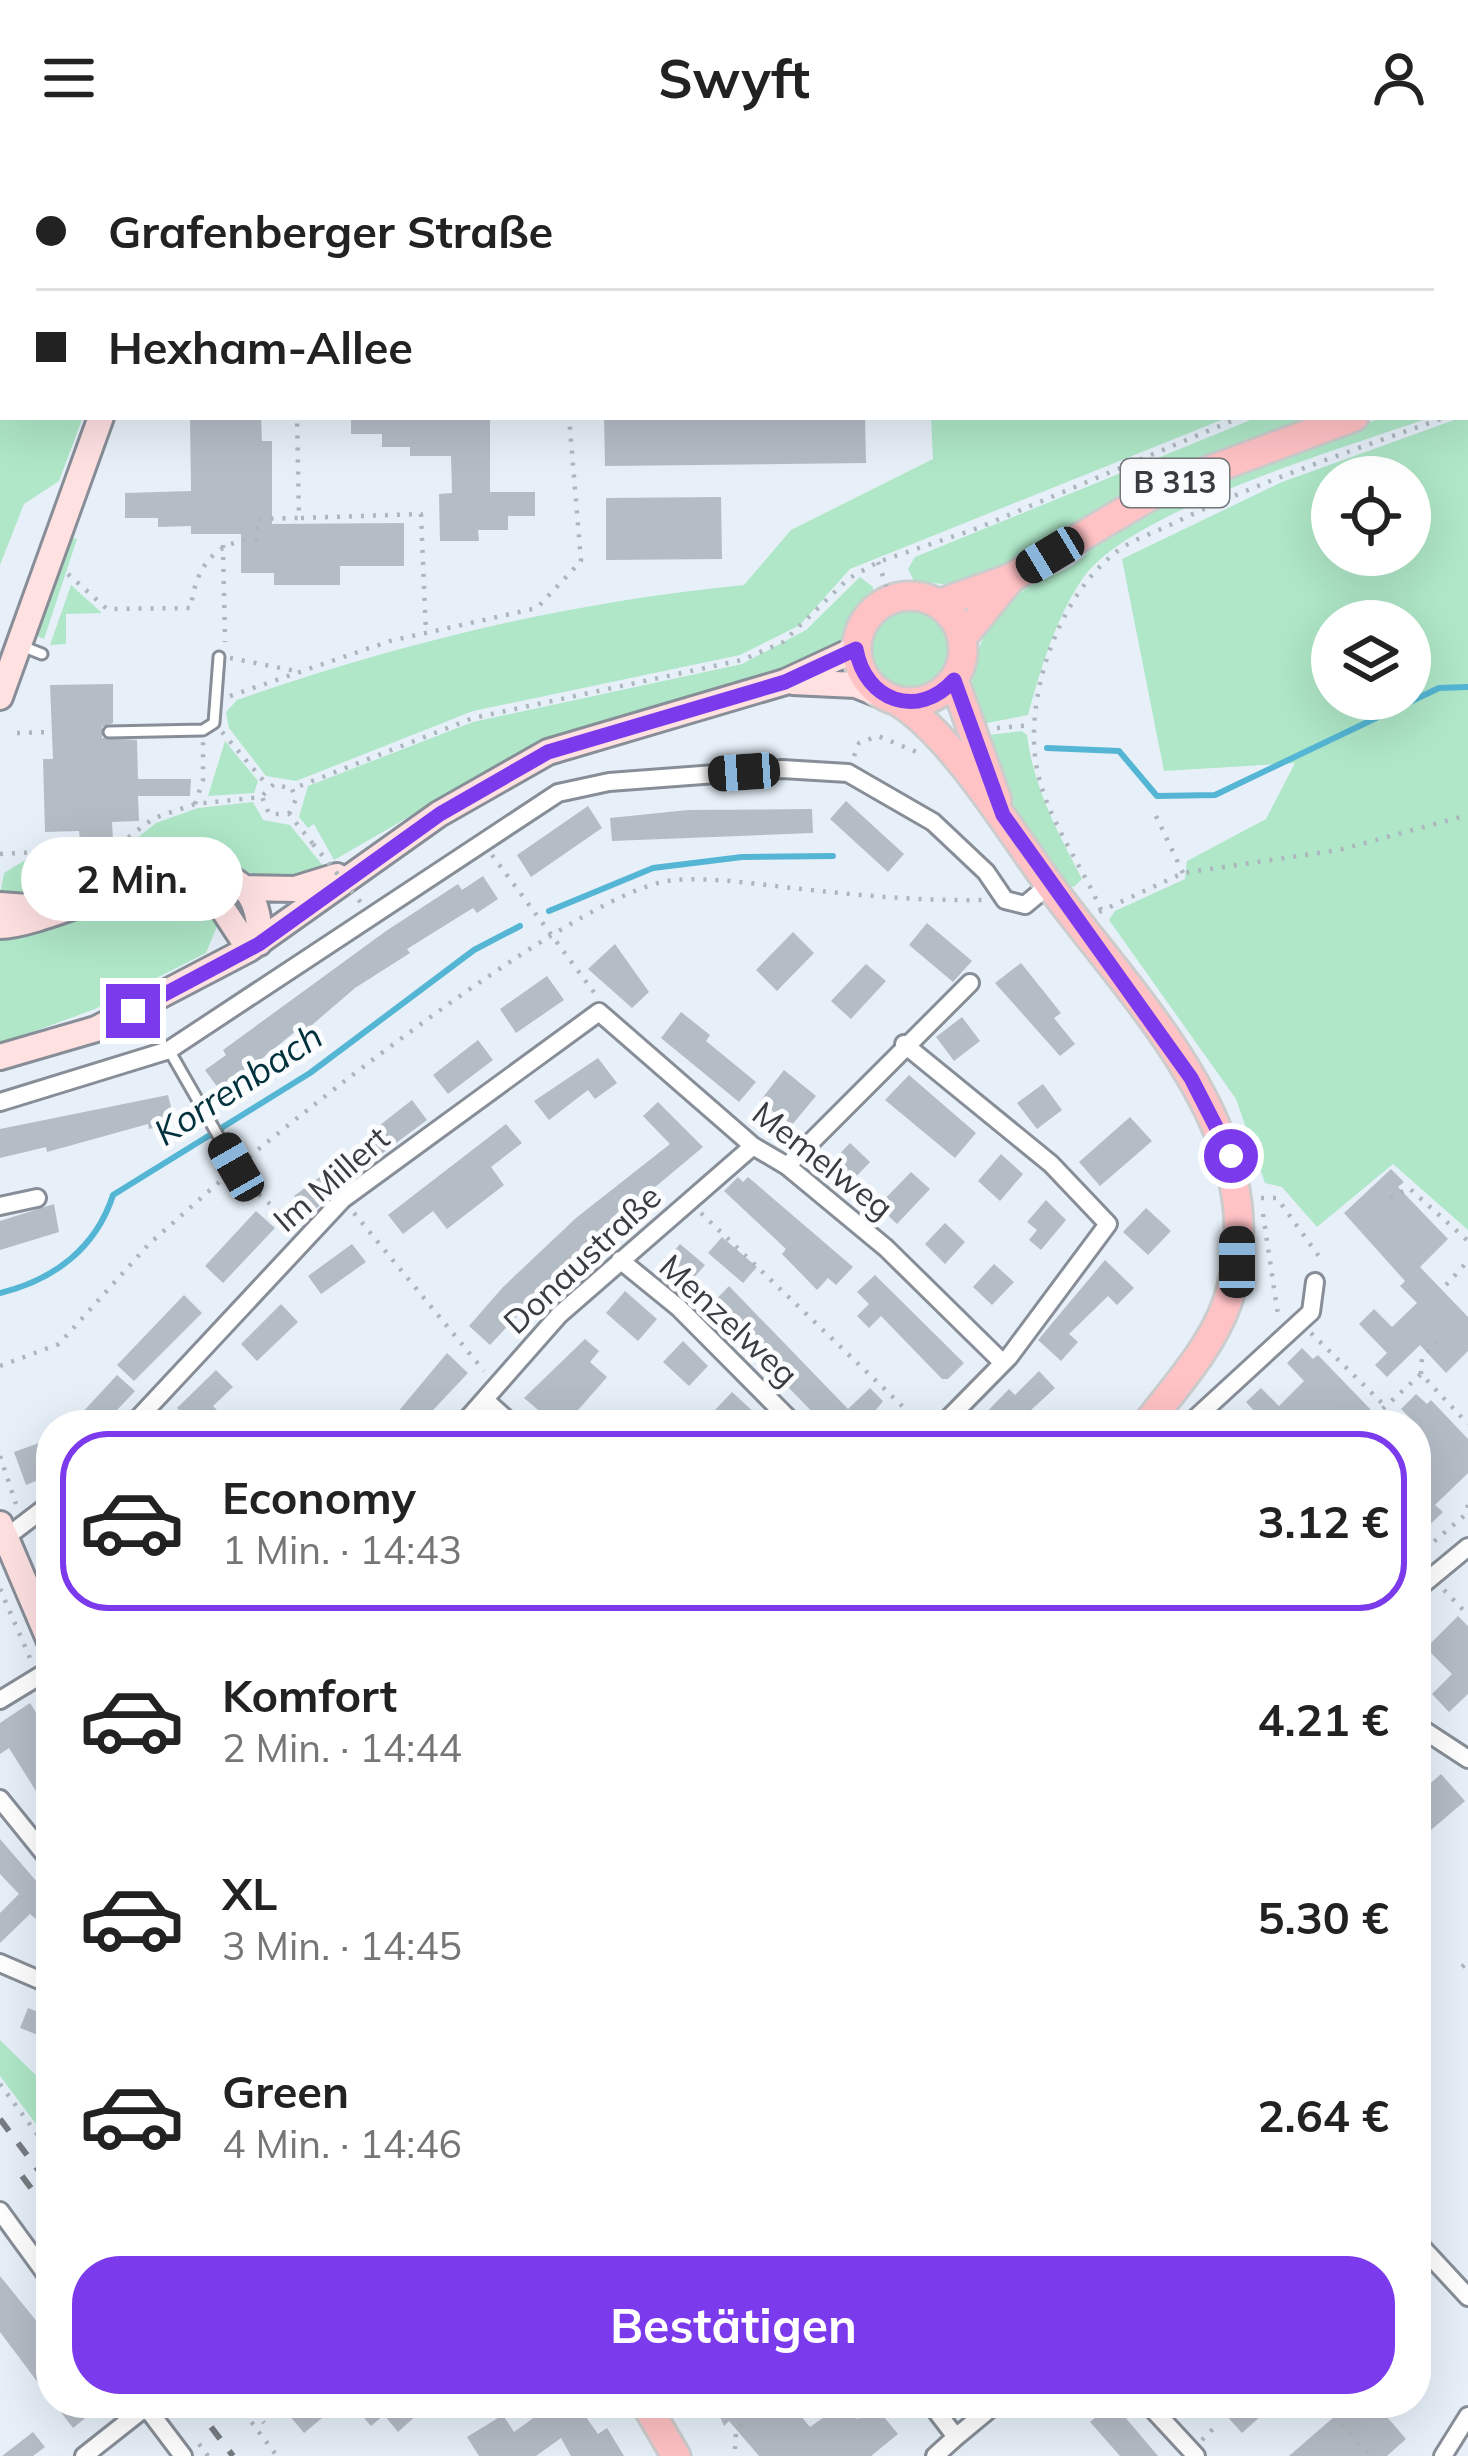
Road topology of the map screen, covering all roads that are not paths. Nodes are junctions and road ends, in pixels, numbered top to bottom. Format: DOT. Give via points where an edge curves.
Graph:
graph roads {
  1 [pos="99,420"];
  2 [pos="1346,420"];
  3 [pos="1011,578"];
  4 [pos="938,604"];
  5 [pos="962,638"];
  6 [pos="856,649"];
  7 [pos="222,657"];
  8 [pos="954,680"];
  9 [pos="785,682"];
  10 [pos="0,697"];
  11 [pos="889,698"];
  12 [pos="109,732"];
  13 [pos="1003,815"];
  14 [pos="356,869"];
  15 [pos="169,877"];
  16 [pos="1049,885"];
  17 [pos="243,888"];
  18 [pos="0,905"];
  19 [pos="69,909"];
  20 [pos="0,926"];
  21 [pos="254,946"];
  22 [pos="970,982"];
  23 [pos="599,1012"];
  24 [pos="904,1044"];
  25 [pos="169,1050"];
  26 [pos="0,1057"];
  27 [pos="0,1102"];
  28 [pos="752,1146"];
  29 [pos="788,1166"];
  30 [pos="236,1167"];
  31 [pos="37,1198"];
  32 [pos="0,1205"];
  33 [pos="620,1260"];
  34 [pos="1315,1282"];
  35 [pos="1003,1364"];
  36 [pos="491,1393"];
  37 [pos="146,1410"];
  38 [pos="476,1410"];
  39 [pos="502,1410"];
  40 [pos="780,1410"];
  41 [pos="957,1410"];
  42 [pos="1158,1410"];
  43 [pos="1204,1410"];
  44 [pos="36,1513"];
  45 [pos="9,1530"];
  46 [pos="1468,1547"];
  47 [pos="1431,1577"];
  48 [pos="36,1603"];
  49 [pos="36,1678"];
  50 [pos="0,1700"];
  51 [pos="1431,1735"];
  52 [pos="1468,1759"];
  53 [pos="0,1799"];
  54 [pos="36,1843"];
  55 [pos="0,1963"];
  56 [pos="36,1979"];
  57 [pos="0,2211"];
  58 [pos="1431,2257"];
  59 [pos="36,2260"];
  60 [pos="1468,2296"];
  61 [pos="1468,2416"];
  62 [pos="129,2418"];
  63 [pos="155,2418"];
  64 [pos="654,2418"];
  65 [pos="941,2418"];
  66 [pos="979,2418"];
  67 [pos="1161,2418"];
  68 [pos="956,2437"];
  69 [pos="84,2456"];
  70 [pos="183,2456"];
  71 [pos="676,2456"];
  72 [pos="934,2456"];
  73 [pos="1196,2456"];
  74 [pos="1443,2456"];
  1 -- 10 [label="street" via="31,649"];
  2 -- 3 [label="main road, B 313" via="1167,486"];
  3 -- 4 [label="main road, B 313"];
  3 -- 5 [label="main road, B 313"];
  4 -- 5 [label="main road"];
  4 -- 6 [label="main road" via="892,599 865,620"];
  5 -- 8 [label="main road"];
  6 -- 9 [label="street"];
  6 -- 11 [label="main road" via="859,668"];
  7 -- 12 [label="lane" via="214,724"];
  8 -- 11 [label="main road" via="932,698"];
  8 -- 13 [label="main road"];
  9 -- 11 [label="street" via="856,686"];
  9 -- 14 [label="street" via="548,752"];
  11 -- 13 [label="main road" via="919,715"];
  13 -- 16 [label="main road"];
  14 -- 17 [label="street" via="295,890"];
  14 -- 21 [label="street"];
  15 -- 17 [label="street" via="215,873"];
  15 -- 19 [label="street"];
  15 -- 21 [label="street" via="215,896"];
  16 -- 25 [label="street" via="1024,905 1005,900 933,822 848,772 609,782 558,793"];
  16 -- 42 [label="main road" via="1191,1078 1231,1156 1237,1262 1226,1306"];
  17 -- 21 [label="street" via="257,907"];
  18 -- 19 [label="street"];
  19 -- 20 [label="street"];
  21 -- 26 [label="street" via="95,1029"];
  22 -- 24 [label="street"];
  23 -- 28 [label="street, Memelweg"];
  23 -- 37 [label="street, Im Millert" via="343,1199"];
  24 -- 29 [label="street"];
  24 -- 35 [label="street" via="1051,1164 1108,1224"];
  25 -- 27 [label="street"];
  25 -- 30 [label="lane"];
  28 -- 29 [label="street, Memelweg"];
  28 -- 33 [label="street, Donaustraße"];
  29 -- 35 [label="street, Memelweg" via="886,1248"];
  31 -- 32 [label="street"];
  33 -- 36 [label="street, Donaustraße"];
  33 -- 40 [label="street, Menzelweg"];
  34 -- 43 [label="street" via="1311,1312"];
  35 -- 41 [label="street"];
  36 -- 38 [label="street, Donaustraße"];
  36 -- 39 [label="street"];
  44 -- 45 [label="street"];
  45 -- 48 [label="street"];
  46 -- 47 [label="street"];
  49 -- 50 [label="street"];
  51 -- 52 [label="street"];
  53 -- 54 [label="street"];
  55 -- 56 [label="street"];
  57 -- 59 [label="street"];
  58 -- 60 [label="street"];
  61 -- 74 [label="street"];
  62 -- 69 [label="street"];
  63 -- 70 [label="street"];
  64 -- 71 [label="main road"];
  65 -- 68 [label="street"];
  66 -- 68 [label="street"];
  67 -- 73 [label="street"];
  68 -- 72 [label="street"];
}
